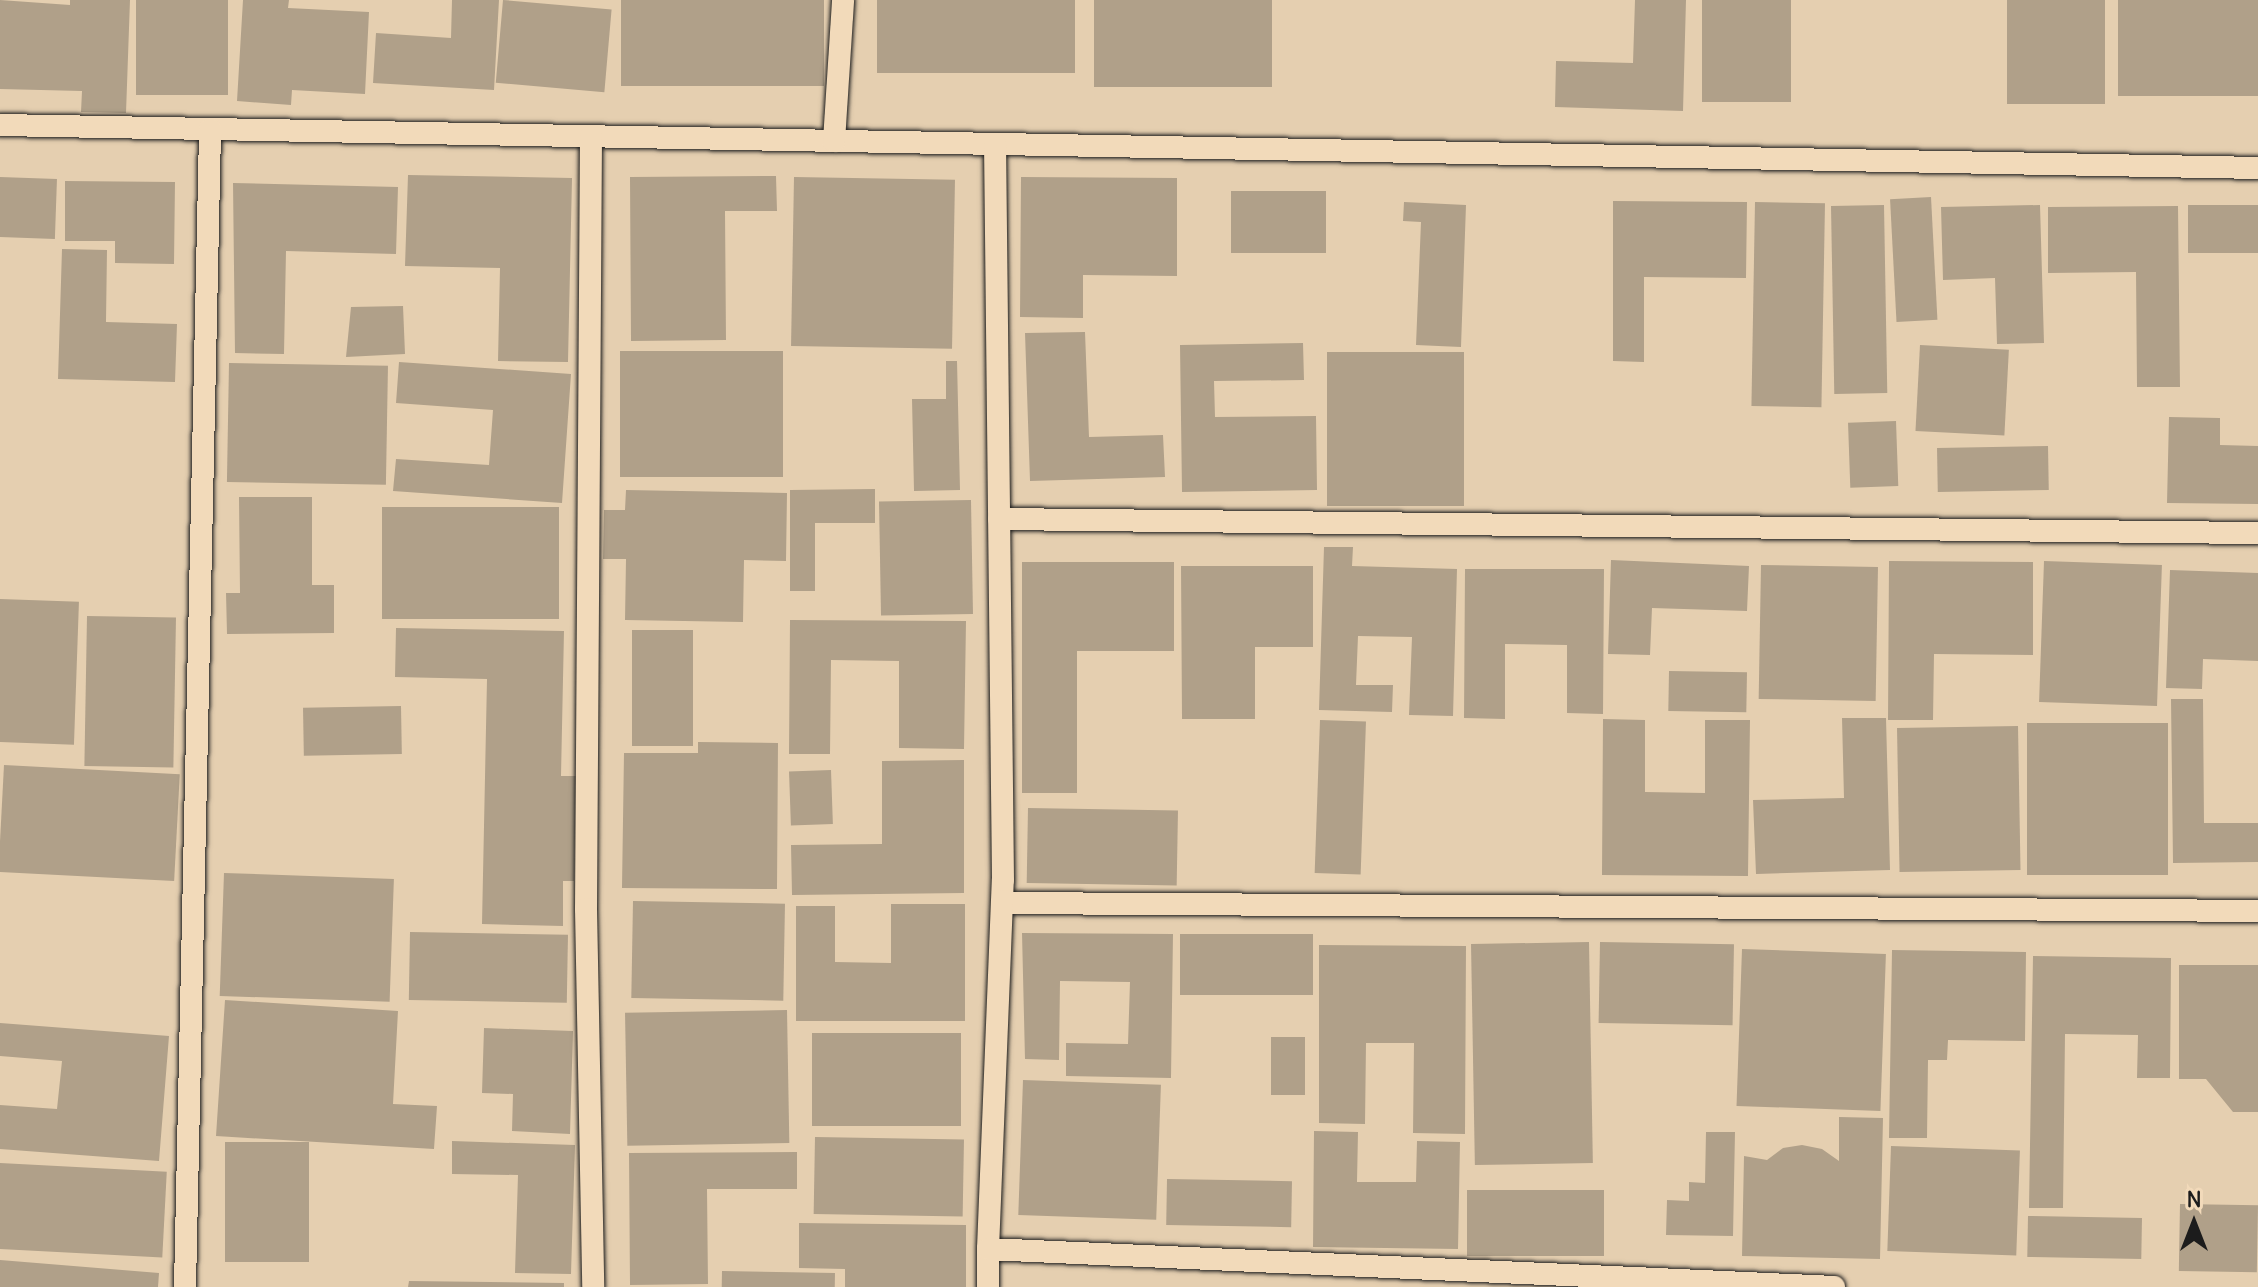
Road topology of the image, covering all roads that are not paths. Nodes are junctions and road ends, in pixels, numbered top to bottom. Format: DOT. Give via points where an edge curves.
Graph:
graph roads {
  1 [pos="843,0"];
  2 [pos="0,125"];
  3 [pos="210,129"];
  4 [pos="591,136"];
  5 [pos="834,141"];
  6 [pos="995,144"];
  7 [pos="2258,168"];
  8 [pos="999,519"];
  9 [pos="2258,533"];
  10 [pos="1002,903"];
  11 [pos="2258,911"];
  12 [pos="988,1249"];
  13 [pos="185,1287"];
  14 [pos="593,1287"];
  15 [pos="988,1287"];
  16 [pos="1834,1287"];
  1 -- 5 [label="lane"];
  2 -- 3 [label="lane"];
  3 -- 4 [label="lane"];
  3 -- 13 [label="lane"];
  4 -- 5 [label="lane"];
  4 -- 14 [label="lane" via="586,909"];
  5 -- 6 [label="lane"];
  6 -- 7 [label="lane"];
  6 -- 8 [label="lane"];
  8 -- 9 [label="lane"];
  8 -- 10 [label="lane"];
  10 -- 11 [label="lane"];
  10 -- 12 [label="lane"];
  12 -- 15 [label="lane"];
  12 -- 16 [label="lane"];
}
